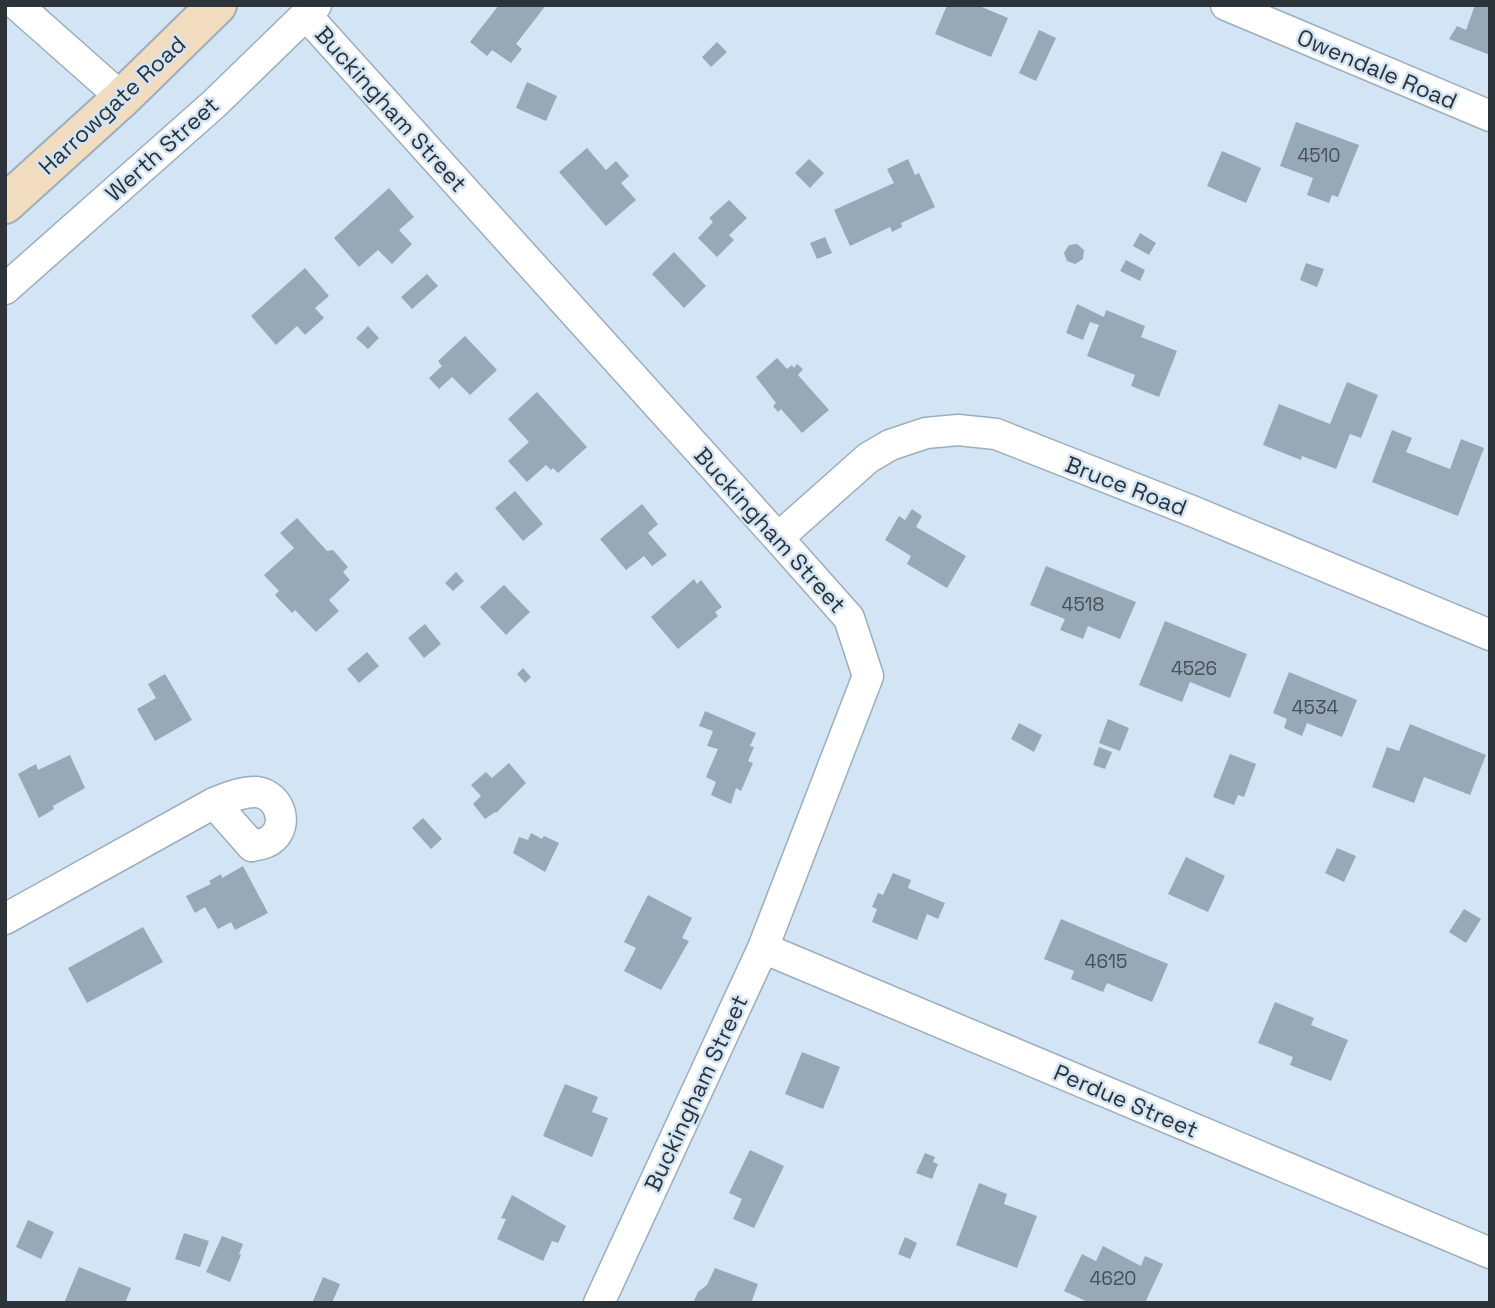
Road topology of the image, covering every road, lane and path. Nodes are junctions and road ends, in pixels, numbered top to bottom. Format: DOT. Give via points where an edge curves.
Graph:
graph roads {
  1 [pos="17,5"];
  2 [pos="217,5"];
  3 [pos="1226,5"];
  4 [pos="311,10"];
  5 [pos="122,98"];
  6 [pos="1490,116"];
  7 [pos="5,204"];
  8 [pos="5,289"];
  9 [pos="778,538"];
  10 [pos="1490,635"];
  11 [pos="214,803"];
  12 [pos="5,919"];
  13 [pos="763,948"];
  14 [pos="1490,1253"];
  15 [pos="599,1303"];
  1 -- 5 [label="street"];
  2 -- 5 [label="main road, Harrowgate Road"];
  3 -- 6 [label="street, Owendale Road"];
  4 -- 8 [label="street, Werth Street" via="214,104"];
  4 -- 9 [label="street, Buckingham Street"];
  5 -- 7 [label="main road, Harrowgate Road"];
  9 -- 10 [label="street, Bruce Road" via="868,458 890,445 926,433 996,434"];
  9 -- 13 [label="street, Buckingham Street" via="849,618 867,676"];
  11 -- 12 [label="street"];
  13 -- 14 [label="street, Perdue Street"];
  13 -- 15 [label="street, Buckingham Street"];
}
